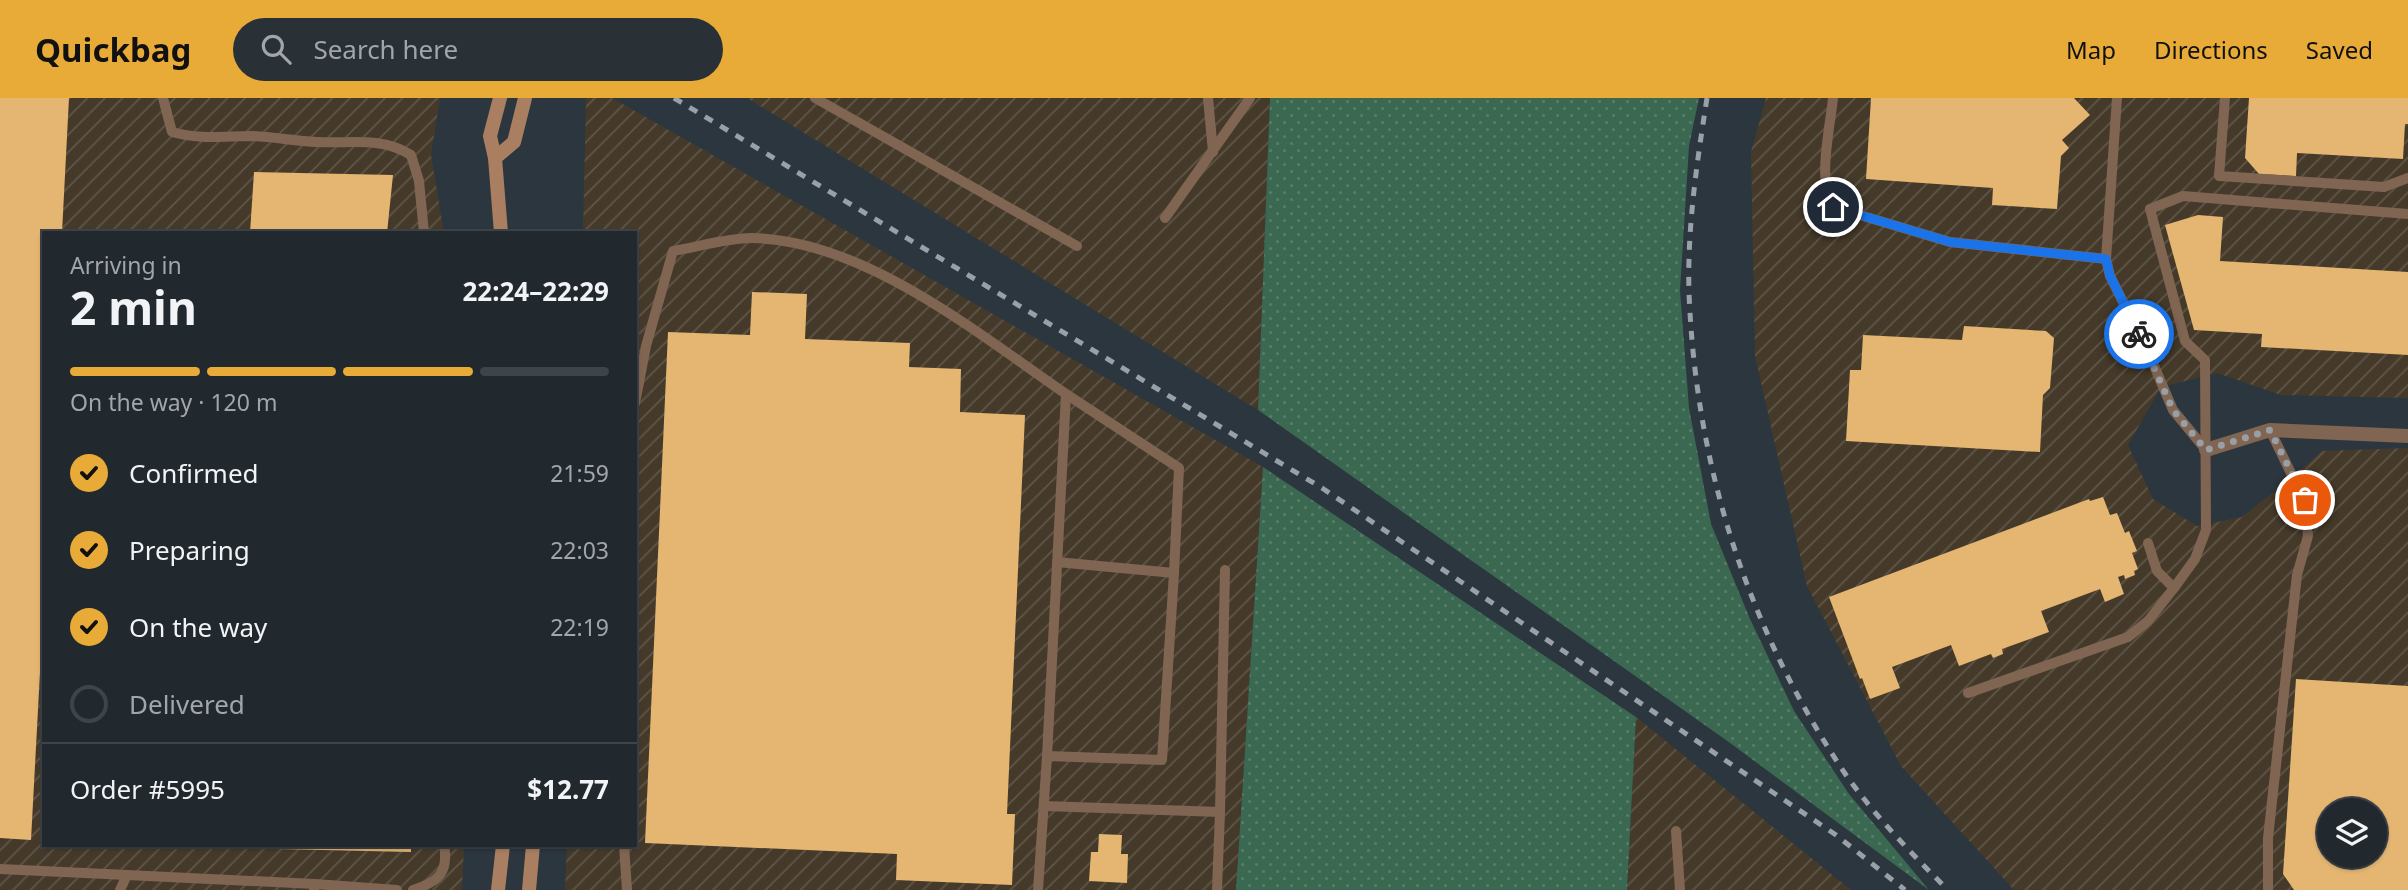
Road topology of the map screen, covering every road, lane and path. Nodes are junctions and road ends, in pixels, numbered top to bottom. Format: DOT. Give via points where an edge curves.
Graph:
graph roads {
  1 [pos="163,98"];
  2 [pos="500,98"];
  3 [pos="525,98"];
  4 [pos="815,98"];
  5 [pos="1208,98"];
  6 [pos="1250,98"];
  7 [pos="1833,98"];
  8 [pos="2117,98"];
  9 [pos="2225,98"];
  10 [pos="1213,152"];
  11 [pos="495,158"];
  12 [pos="2408,178"];
  13 [pos="2408,214"];
  14 [pos="1165,218"];
  15 [pos="424,231"];
  16 [pos="501,231"];
  17 [pos="1077,246"];
  18 [pos="2106,259"];
  19 [pos="637,393"];
  20 [pos="1066,394"];
  21 [pos="2270,430"];
  22 [pos="2408,436"];
  23 [pos="2206,450"];
  24 [pos="2148,543"];
  25 [pos="1057,562"];
  26 [pos="1225,570"];
  27 [pos="1174,573"];
  28 [pos="2174,588"];
  29 [pos="1968,693"];
  30 [pos="1047,756"];
  31 [pos="1044,806"];
  32 [pos="1220,812"];
  33 [pos="1676,831"];
  34 [pos="444,847"];
  35 [pos="503,847"];
  36 [pos="533,847"];
  37 [pos="624,847"];
  38 [pos="0,869"];
  39 [pos="127,875"];
  40 [pos="314,887"];
  41 [pos="120,890"];
  42 [pos="397,890"];
  43 [pos="412,890"];
  44 [pos="498,890"];
  45 [pos="529,890"];
  46 [pos="627,890"];
  47 [pos="1038,890"];
  48 [pos="1217,890"];
  49 [pos="1680,890"];
  50 [pos="2267,890"];
  1 -- 15 [label="lane" via="172,132 191,137 255,136 394,145 411,155 419,181"];
  2 -- 11 [label="main road" via="490,136"];
  3 -- 11 [label="main road" via="514,142"];
  4 -- 17 [label="lane"];
  5 -- 10 [label="lane"];
  6 -- 10 [label="lane"];
  7 -- 18 [label="lane" via="1825,176 1826,195 1833,207 1950,242"];
  8 -- 18 [label="lane"];
  9 -- 12 [label="lane" via="2219,176 2384,187"];
  10 -- 14 [label="lane"];
  11 -- 16 [label="main road"];
  13 -- 23 [label="lane" via="2183,196 2150,209 2185,341 2205,360"];
  18 -- 23 [label="lane" via="2173,410"];
  19 -- 20 [label="lane" via="673,251 751,238 793,243 846,258 912,289"];
  20 -- 25 [label="lane"];
  20 -- 27 [label="lane" via="1179,468"];
  21 -- 22 [label="street"];
  21 -- 23 [label="street"];
  21 -- 50 [label="lane" via="2305,500 2308,536 2296,589 2268,838"];
  23 -- 28 [label="lane" via="2206,530 2195,559"];
  24 -- 28 [label="lane" via="2157,571"];
  25 -- 27 [label="lane"];
  25 -- 30 [label="lane"];
  26 -- 32 [label="lane"];
  27 -- 30 [label="lane" via="1162,760"];
  28 -- 29 [label="lane" via="2148,621 2128,637"];
  30 -- 31 [label="lane"];
  31 -- 32 [label="lane"];
  31 -- 47 [label="lane"];
  32 -- 48 [label="lane"];
  33 -- 49 [label="lane"];
  34 -- 43 [label="lane" via="441,875"];
  35 -- 44 [label="main road"];
  36 -- 45 [label="main road"];
  37 -- 46 [label="lane"];
  38 -- 39 [label="lane"];
  39 -- 40 [label="lane"];
  39 -- 41 [label="lane"];
  40 -- 42 [label="lane"];
}
